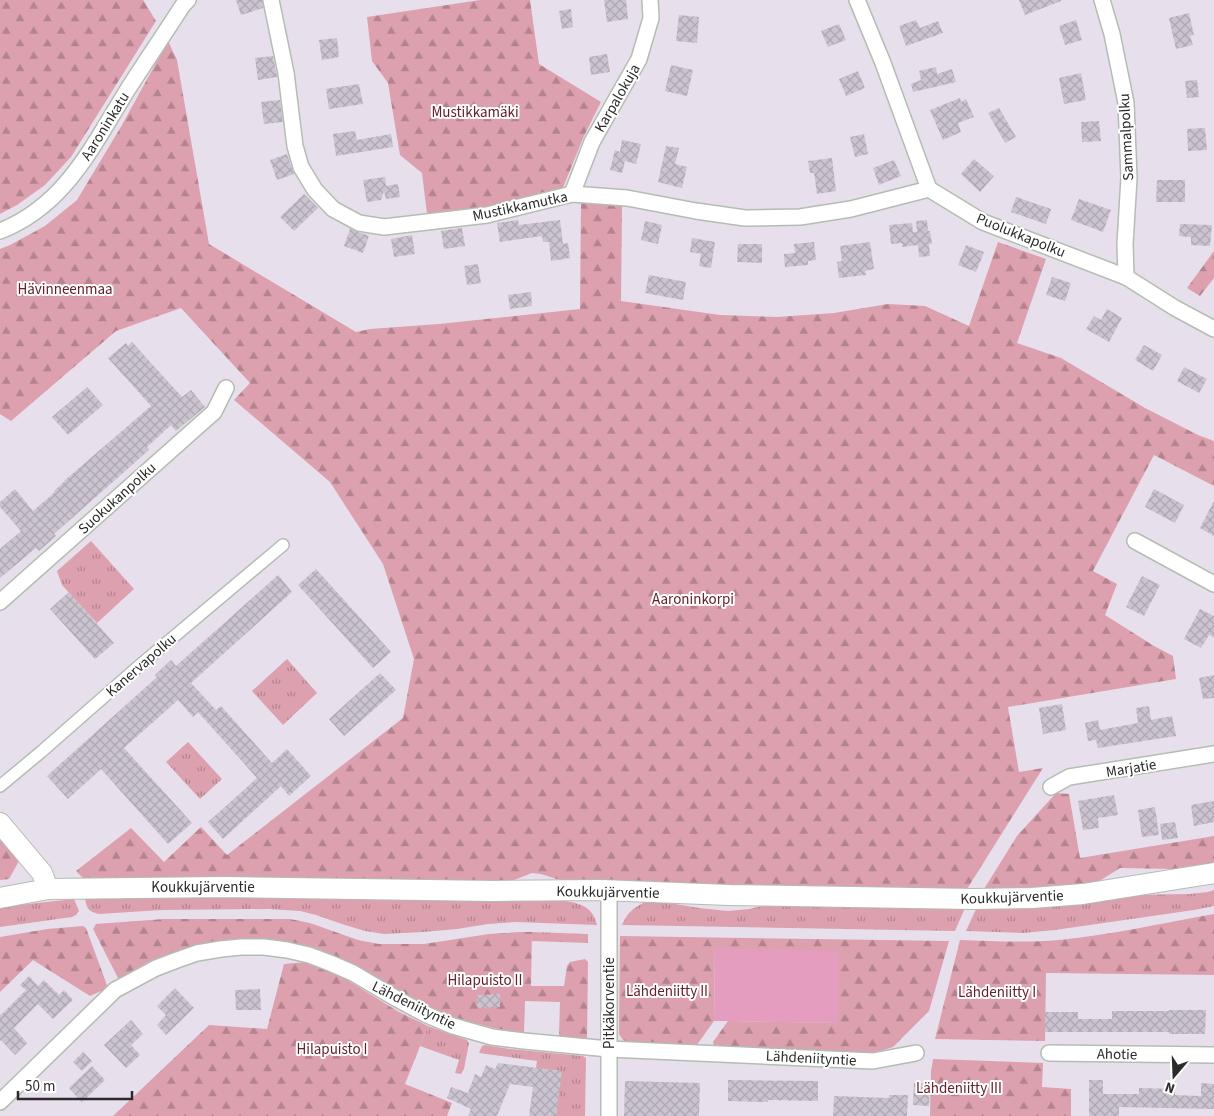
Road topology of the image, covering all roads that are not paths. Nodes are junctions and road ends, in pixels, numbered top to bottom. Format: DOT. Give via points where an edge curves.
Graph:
graph roads {
  1 [pos="188,0"];
  2 [pos="271,0"];
  3 [pos="650,0"];
  4 [pos="857,0"];
  5 [pos="1102,0"];
  6 [pos="929,189"];
  7 [pos="572,194"];
  8 [pos="0,231"];
  9 [pos="1126,277"];
  10 [pos="1214,329"];
  11 [pos="226,388"];
  12 [pos="1134,541"];
  13 [pos="283,545"];
  14 [pos="1214,584"];
  15 [pos="0,602"];
  16 [pos="1214,754"];
  17 [pos="0,786"];
  18 [pos="1051,787"];
  19 [pos="0,823"];
  20 [pos="1214,873"];
  21 [pos="48,889"];
  22 [pos="609,891"];
  23 [pos="0,898"];
  24 [pos="609,1049"];
  25 [pos="916,1053"];
  26 [pos="1049,1053"];
  27 [pos="1214,1055"];
  28 [pos="0,1102"];
  29 [pos="609,1116"];
  1 -- 8 [label="street, Aaroninkatu" via="83,163 66,184 29,216"];
  2 -- 7 [label="street, Mustikkamutka" via="301,167 315,190 333,209 359,223 384,227 487,215"];
  3 -- 7 [label="street, Karpalokuja" via="651,18 639,59 592,142"];
  4 -- 6 [label="street"];
  5 -- 9 [label="street, Sammalpolku" via="1126,103 1129,178"];
  6 -- 7 [label="street, Mustikkamutka" via="842,211 800,217 745,218 627,198"];
  6 -- 9 [label="street, Puolukkapolku" via="983,222"];
  9 -- 10 [label="street, Puolukkapolku"];
  11 -- 15 [label="street, Suokukanpolku" via="214,412"];
  12 -- 14 [label="street"];
  13 -- 17 [label="street, Kanervapolku"];
  16 -- 18 [label="street, Marjatie" via="1069,777"];
  19 -- 21 [label="street" via="42,873"];
  20 -- 22 [label="street, Koukkujärventie" via="1083,894 1032,898"];
  21 -- 22 [label="street, Koukkujärventie" via="224,886"];
  21 -- 23 [label="street, Koukkujärventie"];
  22 -- 24 [label="street, Pitkäkorventie"];
  24 -- 25 [label="street, Lähdeniityntie" via="873,1061"];
  24 -- 28 [label="street, Lähdeniityntie" via="477,1034 425,1014 352,974 309,955 264,946 240,947 198,953 177,960 115,990"];
  24 -- 29 [label="street, Pitkäkorventie"];
  26 -- 27 [label="street, Ahotie"];
}
